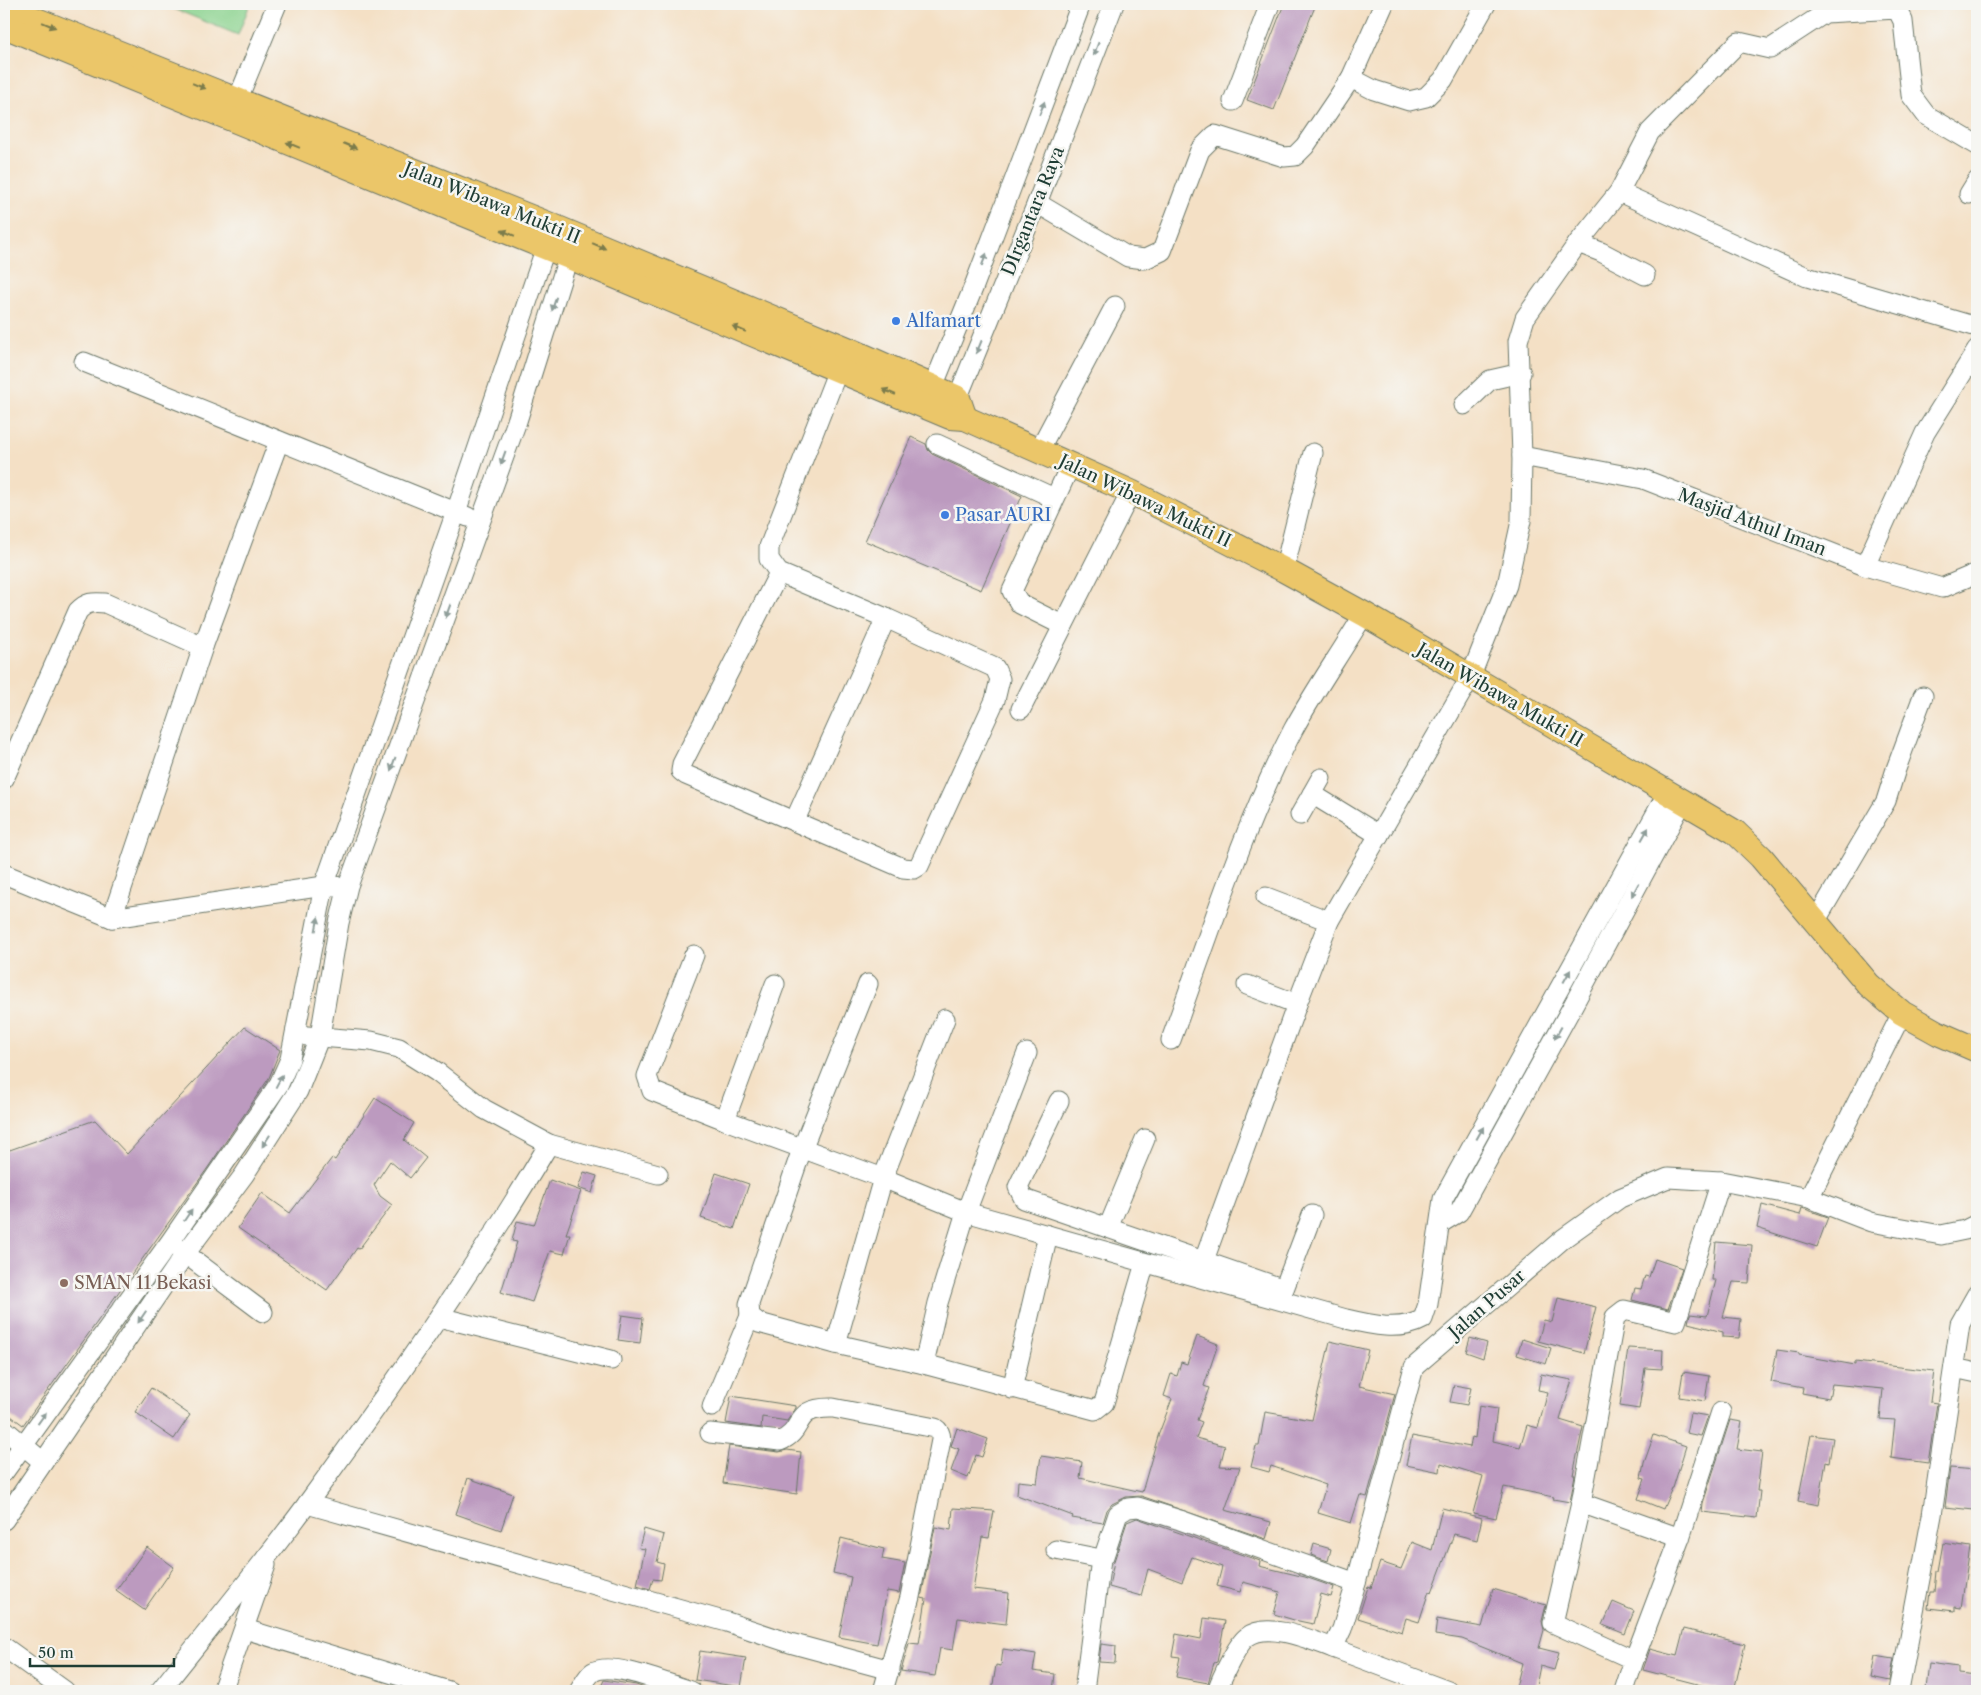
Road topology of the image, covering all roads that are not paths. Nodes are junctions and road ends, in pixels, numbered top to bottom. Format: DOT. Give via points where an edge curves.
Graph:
graph roads {
  1 [pos="278,4"];
  2 [pos="1081,4"];
  3 [pos="1114,4"];
  4 [pos="1270,4"];
  5 [pos="1384,4"];
  6 [pos="1486,4"];
  7 [pos="4,7"];
  8 [pos="4,26"];
  9 [pos="1351,78"];
  10 [pos="237,101"];
  11 [pos="1233,101"];
  12 [pos="1977,145"];
  13 [pos="1619,192"];
  14 [pos="1037,203"];
  15 [pos="553,226"];
  16 [pos="1578,243"];
  17 [pos="572,246"];
  18 [pos="546,248"];
  19 [pos="1645,275"];
  20 [pos="974,286"];
  21 [pos="999,297"];
  22 [pos="1115,306"];
  23 [pos="1977,327"];
  24 [pos="850,350"];
  25 [pos="1977,350"];
  26 [pos="84,362"];
  27 [pos="838,370"];
  28 [pos="1521,374"];
  29 [pos="929,396"];
  30 [pos="1464,405"];
  31 [pos="958,411"];
  32 [pos="279,441"];
  33 [pos="937,444"];
  34 [pos="1039,450"];
  35 [pos="1313,453"];
  36 [pos="1522,456"];
  37 [pos="1071,464"];
  38 [pos="1131,492"];
  39 [pos="1054,498"];
  40 [pos="456,512"];
  41 [pos="480,521"];
  42 [pos="1865,566"];
  43 [pos="1284,570"];
  44 [pos="779,572"];
  45 [pos="1977,573"];
  46 [pos="1364,614"];
  47 [pos="886,618"];
  48 [pos="1062,625"];
  49 [pos="203,647"];
  50 [pos="1470,678"];
  51 [pos="1924,696"];
  52 [pos="1021,709"];
  53 [pos="4,779"];
  54 [pos="1676,797"];
  55 [pos="1300,815"];
  56 [pos="795,820"];
  57 [pos="1379,836"];
  58 [pos="4,874"];
  59 [pos="324,886"];
  60 [pos="348,886"];
  61 [pos="1266,897"];
  62 [pos="112,918"];
  63 [pos="1329,920"];
  64 [pos="1815,922"];
  65 [pos="694,955"];
  66 [pos="775,984"];
  67 [pos="868,984"];
  68 [pos="1247,985"];
  69 [pos="1554,1000"];
  70 [pos="1297,1004"];
  71 [pos="1571,1009"];
  72 [pos="1902,1013"];
  73 [pos="946,1019"];
  74 [pos="296,1036"];
  75 [pos="320,1036"];
  76 [pos="1171,1040"];
  77 [pos="1977,1050"];
  78 [pos="1027,1053"];
  79 [pos="1059,1101"];
  80 [pos="725,1120"];
  81 [pos="1145,1139"];
  82 [pos="549,1144"];
  83 [pos="802,1149"];
  84 [pos="658,1174"];
  85 [pos="1456,1176"];
  86 [pos="883,1178"];
  87 [pos="1721,1181"];
  88 [pos="1474,1185"];
  89 [pos="1810,1198"];
  90 [pos="966,1212"];
  91 [pos="1312,1215"];
  92 [pos="1441,1223"];
  93 [pos="1977,1224"];
  94 [pos="1108,1228"];
  95 [pos="1048,1234"];
  96 [pos="170,1242"];
  97 [pos="185,1254"];
  98 [pos="1203,1262"];
  99 [pos="1145,1263"];
  100 [pos="1977,1294"];
  101 [pos="264,1312"];
  102 [pos="750,1316"];
  103 [pos="440,1317"];
  104 [pos="836,1344"];
  105 [pos="612,1360"];
  106 [pos="924,1364"];
  107 [pos="1954,1368"];
  108 [pos="1977,1373"];
  109 [pos="1012,1389"];
  110 [pos="712,1407"];
  111 [pos="1721,1412"];
  112 [pos="4,1429"];
  113 [pos="710,1433"];
  114 [pos="23,1444"];
  115 [pos="43,1462"];
  116 [pos="4,1472"];
  117 [pos="1581,1503"];
  118 [pos="307,1504"];
  119 [pos="4,1520"];
  120 [pos="1680,1538"];
  121 [pos="1056,1550"];
  122 [pos="270,1552"];
  123 [pos="1101,1559"];
  124 [pos="1356,1583"];
  125 [pos="245,1629"];
  126 [pos="4,1648"];
  127 [pos="1333,1648"];
  128 [pos="1634,1660"];
  129 [pos="890,1670"];
  130 [pos="65,1691"];
  131 [pos="160,1691"];
  132 [pos="222,1691"];
  133 [pos="449,1691"];
  134 [pos="580,1691"];
  135 [pos="691,1691"];
  136 [pos="883,1691"];
  137 [pos="1084,1691"];
  138 [pos="1217,1691"];
  139 [pos="1448,1691"];
  140 [pos="1624,1691"];
  141 [pos="1899,1691"];
  1 -- 10 [label="street"];
  20 -- 2 [label="street, DIrgantara Raya, one-way"];
  3 -- 14 [label="street, DIrgantara Raya, one-way"];
  4 -- 11 [label="street"];
  5 -- 9 [label="street"];
  6 -- 9 [label="street" via="1443,80 1426,97 1409,101 1374,90"];
  7 -- 10 [label="main road, Jalan Wibawa Mukti II, one-way"];
  18 -- 8 [label="main road, Jalan Wibawa Mukti II, one-way"];
  9 -- 14 [label="street" via="1295,156 1284,157 1215,135 1200,150 1162,251 1146,259 1128,256"];
  10 -- 15 [label="main road, Jalan Wibawa Mukti II, one-way"];
  12 -- 13 [label="street" via="1926,115 1911,95 1898,9 1825,13 1770,49 1739,42 1650,132"];
  13 -- 16 [label="street"];
  13 -- 23 [label="street" via="1807,277"];
  14 -- 21 [label="street, DIrgantara Raya"];
  15 -- 17 [label="main road, Jalan Wibawa Mukti II"];
  15 -- 18 [label="street"];
  16 -- 19 [label="street"];
  16 -- 28 [label="street" via="1524,318 1518,341"];
  17 -- 18 [label="main road, Jalan Wibawa Mukti II"];
  17 -- 24 [label="main road, Jalan Wibawa Mukti II, one-way"];
  27 -- 17 [label="main road, Jalan Wibawa Mukti II, one-way"];
  17 -- 41 [label="street, one-way" via="517,421"];
  18 -- 40 [label="street"];
  20 -- 21 [label="street"];
  20 -- 29 [label="street, DIrgantara Raya"];
  21 -- 31 [label="street, DIrgantara Raya, one-way"];
  22 -- 34 [label="street"];
  24 -- 27 [label="street"];
  24 -- 29 [label="main road, Jalan Wibawa Mukti II"];
  25 -- 42 [label="street" via="1925,433"];
  26 -- 32 [label="street"];
  29 -- 27 [label="main road, Jalan Wibawa Mukti II, one-way"];
  27 -- 44 [label="street" via="769,547 769,559"];
  28 -- 30 [label="street" via="1490,380"];
  28 -- 36 [label="street"];
  29 -- 31 [label="main road, Jalan Wibawa Mukti II"];
  31 -- 34 [label="main road, Jalan Wibawa Mukti II"];
  32 -- 40 [label="street"];
  32 -- 49 [label="street"];
  33 -- 39 [label="street"];
  34 -- 37 [label="main road, Jalan Wibawa Mukti II"];
  35 -- 43 [label="street"];
  36 -- 42 [label="street, Masjid Athul Iman" via="1643,479"];
  36 -- 50 [label="street" via="1521,521 1507,585"];
  37 -- 38 [label="main road, Jalan Wibawa Mukti II"];
  37 -- 39 [label="street"];
  38 -- 43 [label="main road, Jalan Wibawa Mukti II"];
  38 -- 48 [label="street"];
  39 -- 48 [label="street" via="1012,591 1020,604"];
  40 -- 41 [label="street"];
  40 -- 59 [label="street"];
  41 -- 60 [label="street, one-way"];
  42 -- 45 [label="street, Masjid Athul Iman" via="1942,588"];
  43 -- 46 [label="main road, Jalan Wibawa Mukti II"];
  44 -- 47 [label="street"];
  44 -- 56 [label="street" via="681,771 686,776"];
  46 -- 50 [label="main road, Jalan Wibawa Mukti II"];
  46 -- 76 [label="street" via="1293,729 1269,780"];
  47 -- 56 [label="street"];
  47 -- 56 [label="street" via="995,668 1000,679 996,700 919,866 914,870"];
  48 -- 52 [label="street"];
  49 -- 53 [label="street" via="104,603 85,604 78,610"];
  49 -- 62 [label="street"];
  50 -- 54 [label="main road, Jalan Wibawa Mukti II"];
  50 -- 57 [label="street"];
  51 -- 64 [label="street" via="1886,801"];
  54 -- 64 [label="main road, Jalan Wibawa Mukti II" via="1735,832"];
  69 -- 54 [label="street, one-way"];
  54 -- 71 [label="street, one-way"];
  55 -- 57 [label="street" via="1316,786"];
  57 -- 63 [label="street"];
  58 -- 62 [label="street"];
  59 -- 60 [label="street"];
  59 -- 62 [label="street"];
  74 -- 59 [label="street, one-way"];
  60 -- 75 [label="street"];
  61 -- 63 [label="street"];
  63 -- 70 [label="street"];
  64 -- 72 [label="main road, Jalan Wibawa Mukti II" via="1869,985"];
  65 -- 80 [label="street" via="647,1076 652,1091"];
  66 -- 80 [label="street"];
  67 -- 83 [label="street"];
  68 -- 70 [label="street"];
  69 -- 71 [label="street"];
  85 -- 69 [label="street, one-way"];
  70 -- 98 [label="street"];
  71 -- 88 [label="street, one-way"];
  72 -- 77 [label="main road, Jalan Wibawa Mukti II"];
  72 -- 89 [label="street"];
  73 -- 86 [label="street"];
  74 -- 75 [label="street"];
  96 -- 74 [label="street, one-way" via="279,1084"];
  75 -- 82 [label="street" via="371,1041 399,1048 437,1072 484,1109"];
  75 -- 97 [label="street, one-way" via="298,1091 244,1176"];
  78 -- 90 [label="street"];
  79 -- 94 [label="street" via="1018,1187 1024,1200"];
  80 -- 83 [label="street"];
  81 -- 94 [label="street"];
  82 -- 84 [label="street"];
  82 -- 103 [label="street"];
  83 -- 86 [label="street"];
  83 -- 102 [label="street" via="749,1304"];
  85 -- 88 [label="street"];
  85 -- 92 [label="street" via="1443,1199"];
  86 -- 90 [label="street"];
  86 -- 104 [label="street"];
  87 -- 89 [label="street, Jalan Pusar"];
  87 -- 117 [label="street" via="1676,1322 1624,1310 1615,1317"];
  87 -- 124 [label="street, Jalan Pusar" via="1668,1178 1620,1198 1564,1238 1414,1366"];
  88 -- 92 [label="street" via="1459,1212"];
  89 -- 93 [label="street, Jalan Pusar" via="1871,1222 1941,1235"];
  90 -- 95 [label="street"];
  90 -- 106 [label="street" via="938,1303"];
  91 -- 98 [label="street" via="1284,1289"];
  92 -- 99 [label="street" via="1428,1304 1423,1319 1411,1326 1369,1325"];
  94 -- 98 [label="street"];
  95 -- 99 [label="street"];
  95 -- 109 [label="street"];
  96 -- 97 [label="street"];
  114 -- 96 [label="street, one-way"];
  97 -- 101 [label="street"];
  97 -- 115 [label="street, one-way"];
  99 -- 109 [label="street" via="1104,1403 1095,1410"];
  100 -- 107 [label="street" via="1960,1324"];
  102 -- 104 [label="street" via="759,1323"];
  102 -- 110 [label="street"];
  103 -- 105 [label="street"];
  103 -- 118 [label="street"];
  104 -- 106 [label="street"];
  106 -- 109 [label="street"];
  107 -- 108 [label="street"];
  107 -- 141 [label="street" via="1932,1515"];
  111 -- 120 [label="street"];
  112 -- 114 [label="street"];
  113 -- 129 [label="street" via="780,1441 789,1437 802,1416 821,1408 939,1431 941,1440 910,1597"];
  114 -- 115 [label="street"];
  114 -- 116 [label="street"];
  115 -- 119 [label="street"];
  117 -- 120 [label="street"];
  117 -- 128 [label="street" via="1553,1623"];
  118 -- 122 [label="street"];
  118 -- 129 [label="street"];
  120 -- 128 [label="street"];
  121 -- 123 [label="street"];
  122 -- 125 [label="street"];
  122 -- 131 [label="street"];
  123 -- 124 [label="street" via="1118,1514 1138,1507"];
  123 -- 137 [label="street"];
  124 -- 127 [label="street, Jalan Pusar"];
  125 -- 132 [label="street"];
  125 -- 133 [label="street"];
  126 -- 130 [label="street"];
  127 -- 138 [label="street" via="1285,1632 1261,1632 1246,1637"];
  127 -- 139 [label="street"];
  128 -- 140 [label="street"];
  129 -- 136 [label="street"];
  134 -- 135 [label="street" via="592,1672 604,1669 620,1670"];
}
